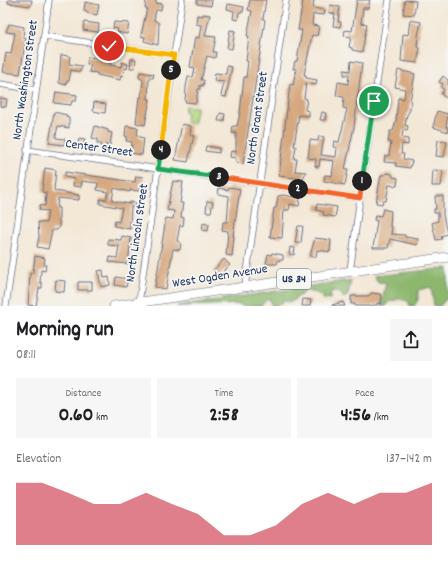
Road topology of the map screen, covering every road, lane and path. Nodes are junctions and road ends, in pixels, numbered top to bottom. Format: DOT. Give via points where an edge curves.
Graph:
graph roads {
  1 [pos="49,0"];
  2 [pos="182,0"];
  3 [pos="286,0"];
  4 [pos="389,0"];
  5 [pos="44,36"];
  6 [pos="174,55"];
  7 [pos="0,84"];
  8 [pos="36,90"];
  9 [pos="28,150"];
  10 [pos="158,169"];
  11 [pos="260,183"];
  12 [pos="360,198"];
  13 [pos="448,257"];
  14 [pos="350,271"];
  15 [pos="245,286"];
  16 [pos="139,302"];
  17 [pos="6,306"];
  18 [pos="114,306"];
  1 -- 5 [label="street, North Washington Street"];
  2 -- 6 [label="street, North Lincoln Street"];
  3 -- 11 [label="street, North Grant Street"];
  4 -- 12 [label="street"];
  5 -- 6 [label="street"];
  5 -- 8 [label="street, North Washington Street"];
  6 -- 10 [label="street, North Lincoln Street"];
  7 -- 8 [label="street"];
  8 -- 9 [label="street, North Washington Street"];
  9 -- 10 [label="street, Center Street"];
  9 -- 17 [label="street, North Washington Street"];
  10 -- 11 [label="street, Center Street"];
  10 -- 16 [label="street, North Lincoln Street"];
  11 -- 12 [label="street, Center Street"];
  11 -- 15 [label="street, North Grant Street"];
  12 -- 14 [label="street"];
  13 -- 14 [label="main road, West Ogden Avenue / US 34"];
  14 -- 15 [label="main road, West Ogden Avenue / US 34"];
  15 -- 16 [label="main road, West Ogden Avenue / US 34"];
  16 -- 18 [label="main road, West Ogden Avenue / US 34"];
}
